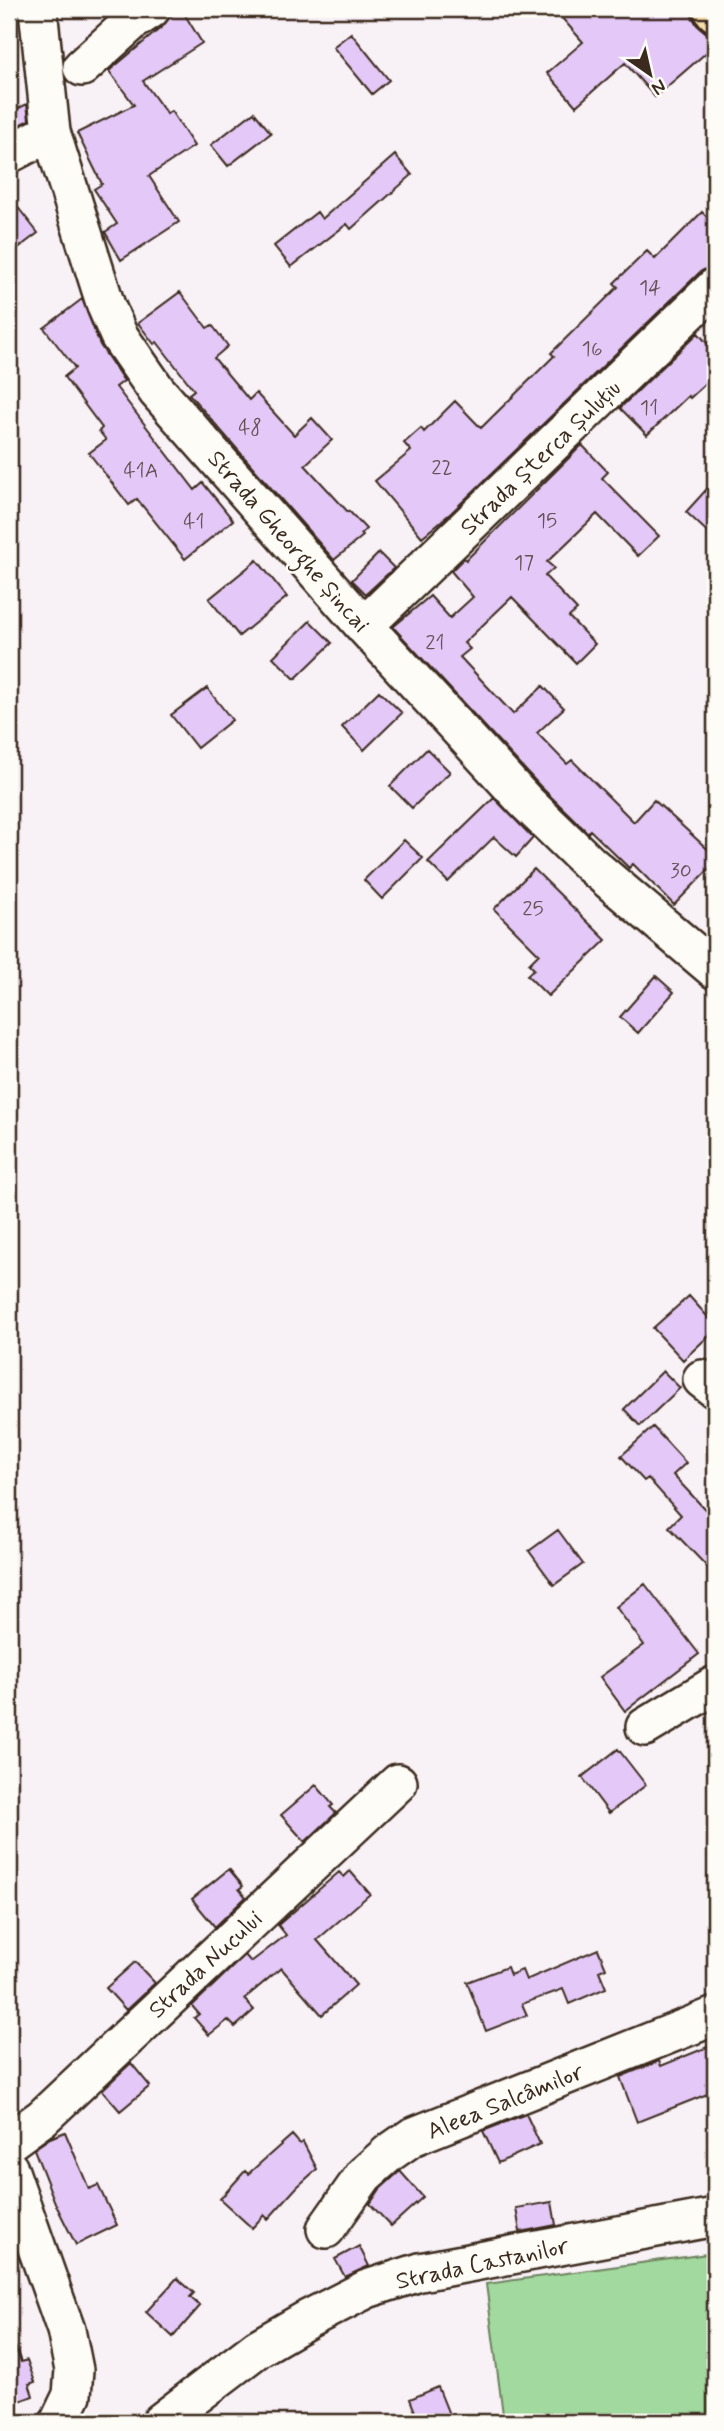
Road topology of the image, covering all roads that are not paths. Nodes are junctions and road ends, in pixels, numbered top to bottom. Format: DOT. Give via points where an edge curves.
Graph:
graph roads {
  1 [pos="38,9"];
  2 [pos="151,9"];
  3 [pos="82,67"];
  4 [pos="51,132"];
  5 [pos="9,154"];
  6 [pos="715,287"];
  7 [pos="364,626"];
  8 [pos="715,970"];
  9 [pos="715,1685"];
  10 [pos="645,1727"];
  11 [pos="398,1783"];
  12 [pos="715,2016"];
  13 [pos="9,2142"];
  14 [pos="9,2169"];
  15 [pos="715,2217"];
  16 [pos="326,2229"];
  17 [pos="59,2422"];
  18 [pos="161,2422"];
  1 -- 4 [label="street, Strada Gheorghe Șincai"];
  2 -- 3 [label="street"];
  4 -- 5 [label="street"];
  4 -- 7 [label="street, Strada Gheorghe Șincai" via="119,336 157,391"];
  6 -- 7 [label="street, Strada Șterca Șuluțiu"];
  7 -- 8 [label="street, Strada Gheorghe Șincai" via="525,801 590,864"];
  9 -- 10 [label="street"];
  11 -- 13 [label="street, Strada Nucului" via="52,2109"];
  12 -- 16 [label="street, Aleea Salcâmilor" via="412,2137 364,2175"];
  14 -- 17 [label="street" via="66,2330 74,2370 72,2395"];
  15 -- 18 [label="street, Strada Castanilor" via="420,2272 368,2289 258,2348"];
}
